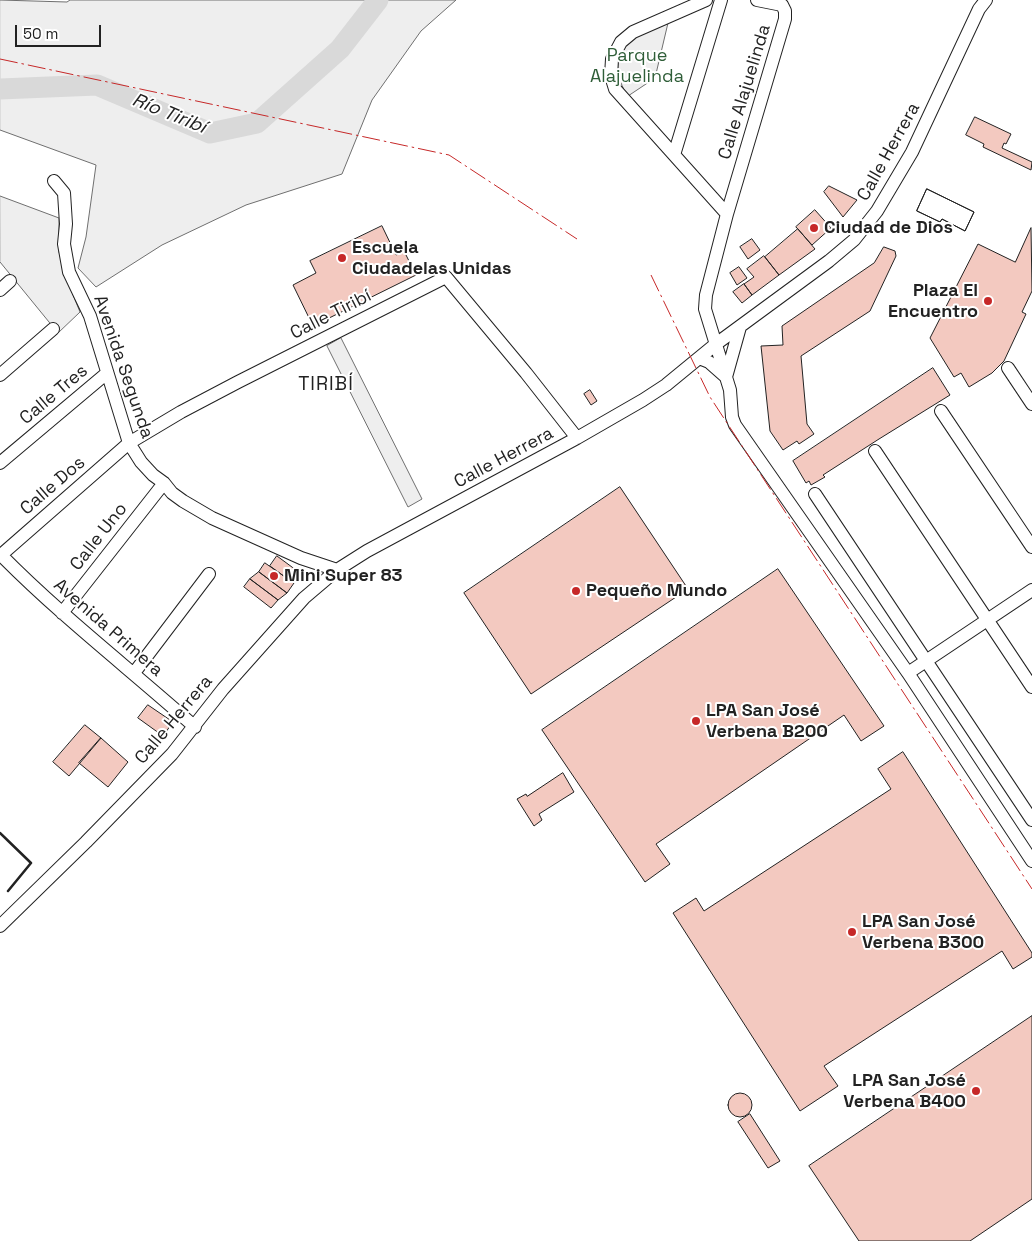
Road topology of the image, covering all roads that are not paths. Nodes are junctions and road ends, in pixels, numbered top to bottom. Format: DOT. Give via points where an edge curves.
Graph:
graph roads {
  1 [pos="706,0"];
  2 [pos="721,0"];
  3 [pos="757,0"];
  4 [pos="986,0"];
  5 [pos="674,155"];
  6 [pos="54,181"];
  7 [pos="728,214"];
  8 [pos="740,327"];
  9 [pos="53,329"];
  10 [pos="716,344"];
  11 [pos="699,358"];
  12 [pos="1008,368"];
  13 [pos="107,373"];
  14 [pos="0,375"];
  15 [pos="726,377"];
  16 [pos="1032,404"];
  17 [pos="941,411"];
  18 [pos="577,438"];
  19 [pos="129,443"];
  20 [pos="875,451"];
  21 [pos="0,463"];
  22 [pos="164,483"];
  23 [pos="815,494"];
  24 [pos="1032,547"];
  25 [pos="1,554"];
  26 [pos="337,570"];
  27 [pos="208,574"];
  28 [pos="1032,590"];
  29 [pos="62,613"];
  30 [pos="987,620"];
  31 [pos="925,661"];
  32 [pos="134,673"];
  33 [pos="908,673"];
  34 [pos="1032,687"];
  35 [pos="195,727"];
  36 [pos="1032,820"];
  37 [pos="1032,861"];
  38 [pos="0,926"];
  1 -- 5 [label="street" via="633,32 621,42 612,59 611,76 615,89"];
  2 -- 5 [label="street"];
  3 -- 7 [label="street, Calle Alajuelinda" via="782,5 785,19"];
  4 -- 8 [label="street, Calle Herrera" via="912,152 877,211 854,240"];
  5 -- 7 [label="street"];
  6 -- 13 [label="street, Avenida Segunda" via="64,193 64,244 69,272 90,316"];
  7 -- 10 [label="street, Calle Alajuelinda" via="706,296 705,309"];
  8 -- 10 [label="street, Calle Herrera"];
  8 -- 15 [label="street"];
  9 -- 14 [label="street"];
  10 -- 11 [label="street, Calle Herrera"];
  10 -- 15 [label="street, Calle Alajuelinda"];
  11 -- 15 [label="street"];
  11 -- 18 [label="street, Calle Herrera" via="666,385"];
  12 -- 16 [label="street"];
  13 -- 19 [label="street, Avenida Segunda"];
  13 -- 21 [label="street, Calle Tres"];
  15 -- 33 [label="street, Calle Alajuelinda" via="735,425"];
  17 -- 24 [label="street"];
  18 -- 19 [label="street, Calle Tiribí" via="446,277 181,412"];
  18 -- 26 [label="street, Calle Herrera"];
  19 -- 22 [label="street, Avenida Segunda" via="140,462"];
  19 -- 25 [label="street, Calle Dos"];
  20 -- 30 [label="street"];
  22 -- 26 [label="street, Avenida Segunda" via="172,493 212,518 301,558"];
  22 -- 29 [label="street, Calle Uno"];
  23 -- 31 [label="street"];
  25 -- 29 [label="street, Avenida Primera"];
  26 -- 35 [label="street, Calle Herrera" via="292,611 223,689"];
  27 -- 32 [label="street"];
  28 -- 30 [label="street"];
  29 -- 32 [label="street, Avenida Primera"];
  30 -- 31 [label="street"];
  30 -- 34 [label="street"];
  31 -- 33 [label="street"];
  31 -- 36 [label="street"];
  32 -- 35 [label="street, Avenida Primera"];
  33 -- 37 [label="street, Calle Alajuelinda"];
  35 -- 38 [label="street, Calle Herrera" via="104,824"];
}
